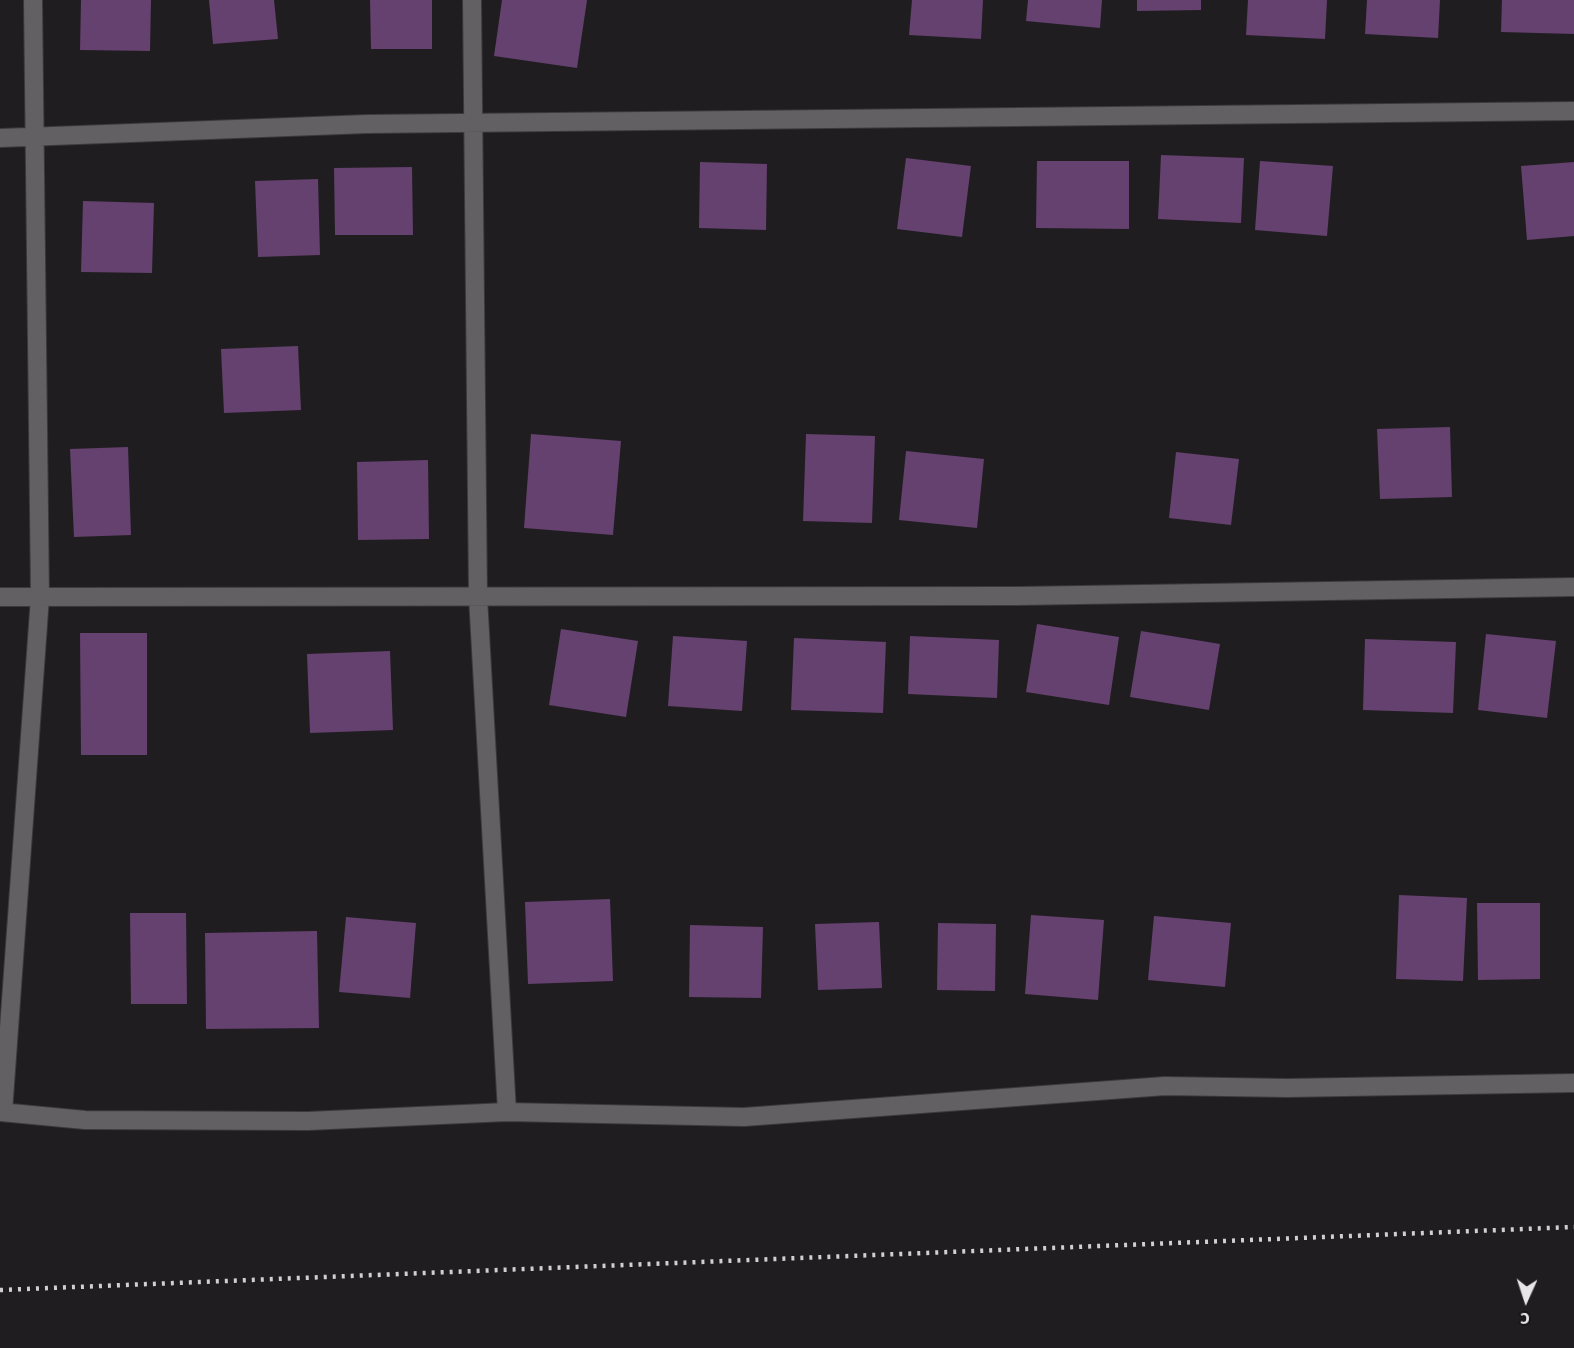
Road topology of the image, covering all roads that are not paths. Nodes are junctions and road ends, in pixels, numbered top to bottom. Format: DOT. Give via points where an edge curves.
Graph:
graph roads {
  1 [pos="33,0"];
  2 [pos="472,0"];
  3 [pos="1574,111"];
  4 [pos="474,123"];
  5 [pos="35,137"];
  6 [pos="0,138"];
  7 [pos="1574,587"];
  8 [pos="0,597"];
  9 [pos="40,597"];
  10 [pos="478,597"];
  11 [pos="1574,1083"];
  12 [pos="1,1112"];
  13 [pos="507,1112"];
  1 -- 5 [label="street"];
  2 -- 4 [label="street"];
  3 -- 4 [label="street"];
  4 -- 5 [label="street"];
  4 -- 10 [label="street"];
  5 -- 6 [label="street"];
  5 -- 9 [label="street"];
  7 -- 10 [label="street" via="1006,596"];
  8 -- 9 [label="street"];
  9 -- 10 [label="street"];
  9 -- 12 [label="street"];
  10 -- 13 [label="street"];
  11 -- 13 [label="street" via="1165,1086 744,1117"];
  12 -- 13 [label="street" via="84,1120 308,1121"];
}
